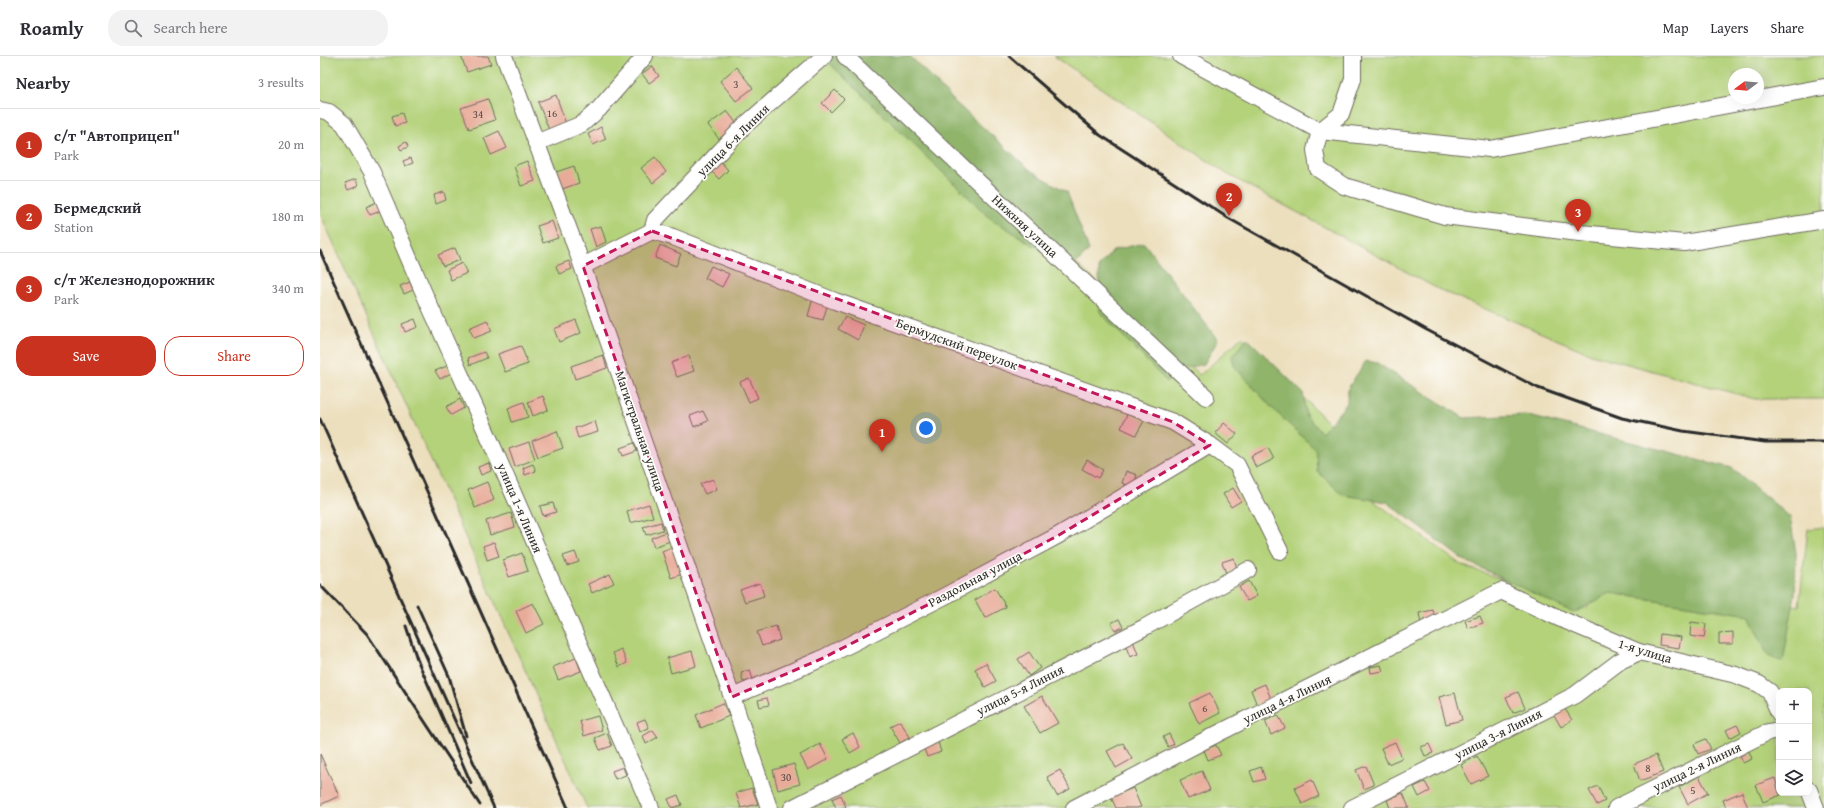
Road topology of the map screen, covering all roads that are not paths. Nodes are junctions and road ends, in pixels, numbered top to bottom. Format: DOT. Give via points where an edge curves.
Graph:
graph roads {
  1 [pos="504,56"];
  2 [pos="645,56"];
  3 [pos="824,56"];
  4 [pos="845,56"];
  5 [pos="1181,56"];
  6 [pos="1353,56"];
  7 [pos="1824,87"];
  8 [pos="320,110"];
  9 [pos="1320,131"];
  10 [pos="536,143"];
  11 [pos="1824,220"];
  12 [pos="652,231"];
  13 [pos="582,266"];
  14 [pos="1206,397"];
  15 [pos="1210,445"];
  16 [pos="1280,551"];
  17 [pos="1248,570"];
  18 [pos="1501,591"];
  19 [pos="1638,652"];
  20 [pos="732,697"];
  21 [pos="1776,706"];
  22 [pos="1776,731"];
  23 [pos="1811,796"];
  24 [pos="651,808"];
  25 [pos="769,808"];
  26 [pos="792,808"];
  27 [pos="1074,808"];
  28 [pos="1352,808"];
  29 [pos="1616,808"];
  30 [pos="1816,808"];
  1 -- 10 [label="street, Магистральная улица"];
  2 -- 10 [label="street" via="599,109 582,124"];
  3 -- 12 [label="street, улица 6-я Линия" via="745,126 655,220"];
  4 -- 14 [label="street, Нижняя улица"];
  5 -- 9 [label="street"];
  6 -- 9 [label="street" via="1353,79 1341,114"];
  7 -- 9 [label="street" via="1490,149"];
  8 -- 24 [label="street, улица 1-я Линия" via="329,112 344,124 372,172"];
  9 -- 11 [label="street" via="1315,150 1318,168 1344,186 1445,216 1684,243"];
  10 -- 13 [label="street, Магистральная улица"];
  12 -- 13 [label="street"];
  12 -- 15 [label="street, Бермудский переулок" via="835,301 1173,422"];
  13 -- 20 [label="street, Магистральная улица"];
  15 -- 16 [label="street, Бермудский переулок" via="1237,465"];
  15 -- 20 [label="street, Раздольная улица" via="1059,536 944,597 822,659"];
  17 -- 26 [label="street, улица 5-я Линия" via="1145,627"];
  18 -- 19 [label="street, 1-я улица"];
  18 -- 27 [label="street, улица 4-я Линия"];
  19 -- 21 [label="street, 1-я улица" via="1736,675 1759,684 1770,692"];
  19 -- 28 [label="street, улица 3-я Линия" via="1620,661 1576,695"];
  20 -- 25 [label="street, Магистральная улица"];
  22 -- 29 [label="street, улица 2-я Линия" via="1768,732"];
  23 -- 30 [label="street"];
}
